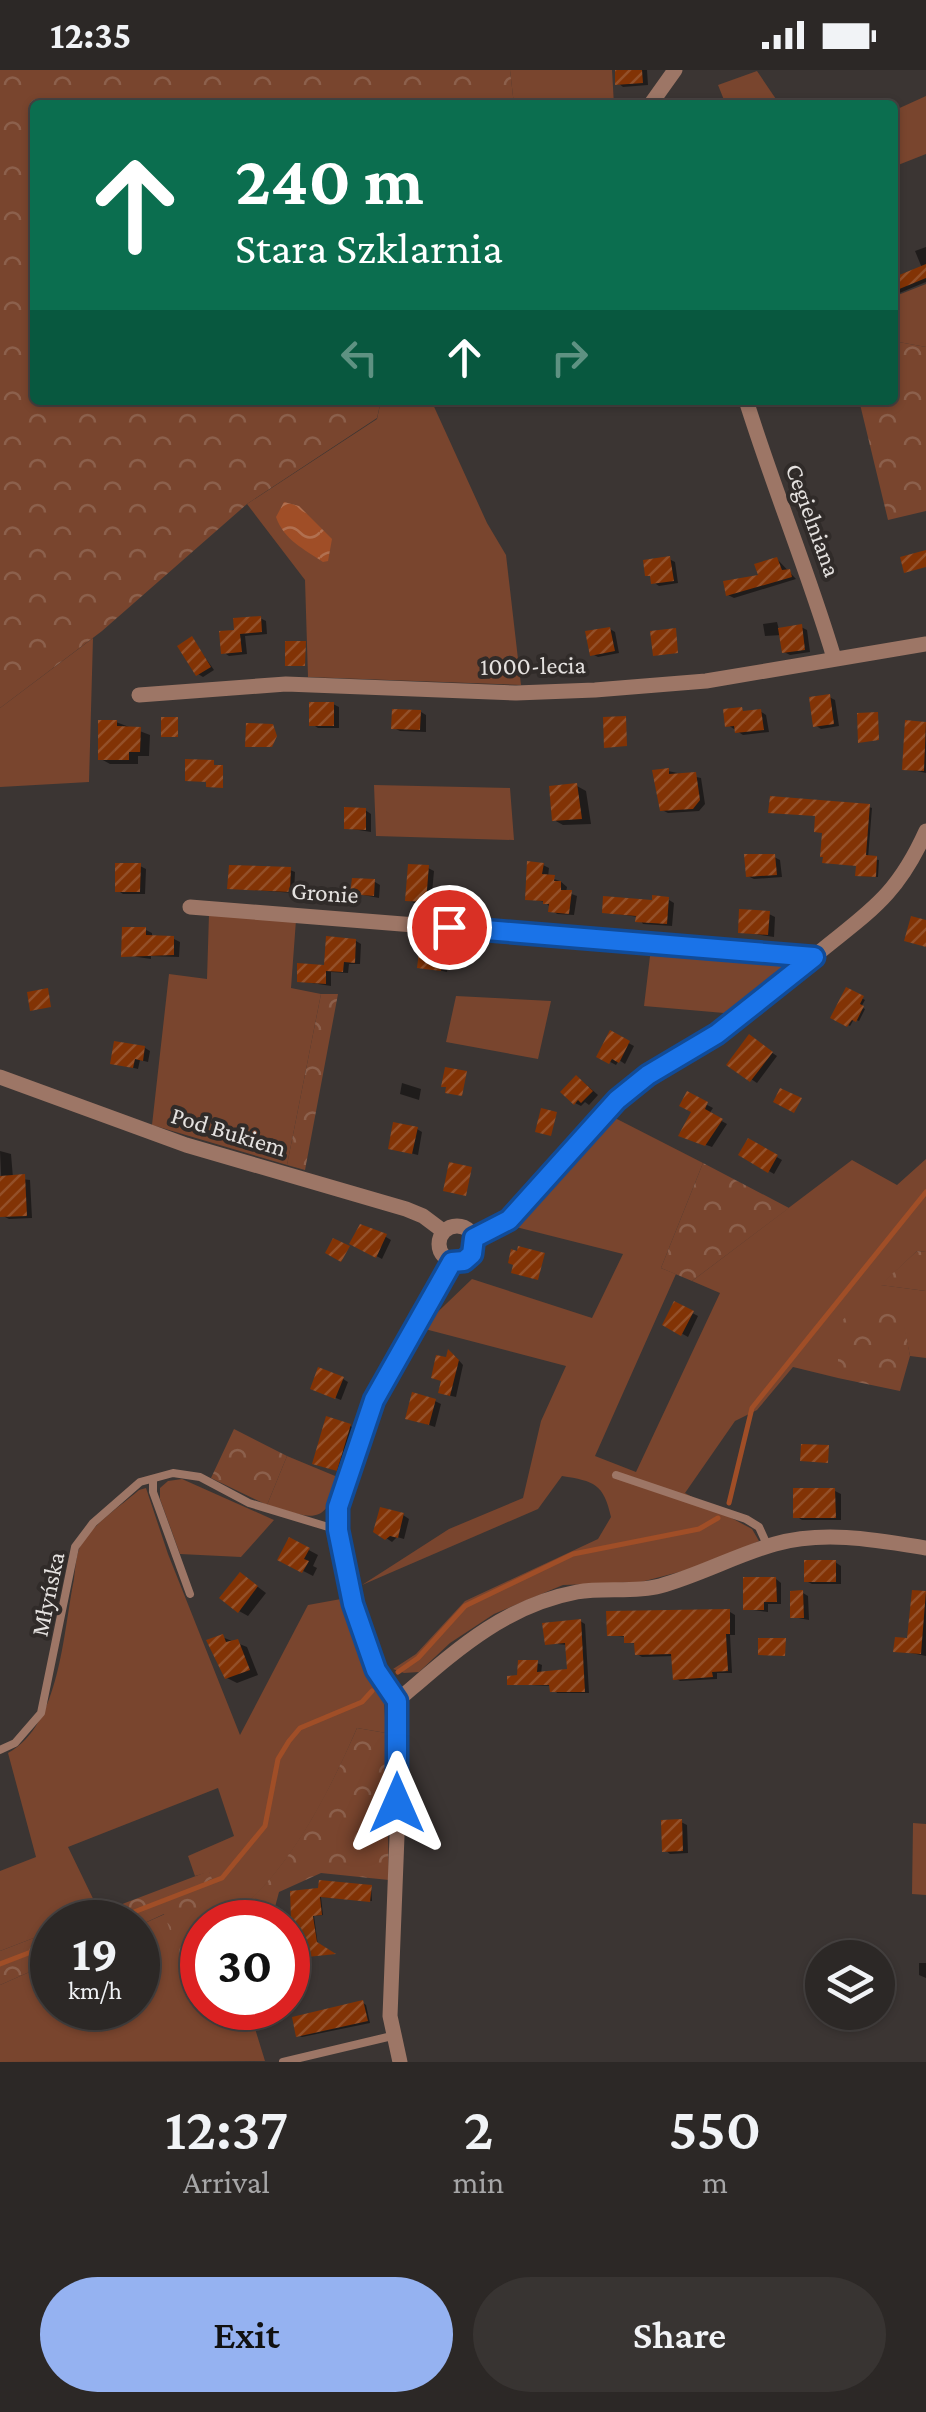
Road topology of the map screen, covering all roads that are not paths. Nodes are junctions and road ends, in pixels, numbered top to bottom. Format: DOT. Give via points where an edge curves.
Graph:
graph roads {
  1 [pos="675,70"];
  2 [pos="654,100"];
  3 [pos="748,405"];
  4 [pos="926,644"];
  5 [pos="834,658"];
  6 [pos="139,695"];
  7 [pos="926,831"];
  8 [pos="190,907"];
  9 [pos="814,957"];
  10 [pos="0,1076"];
  11 [pos="443,1232"];
  12 [pos="474,1238"];
  13 [pos="452,1262"];
  14 [pos="616,1475"];
  15 [pos="153,1478"];
  16 [pos="338,1530"];
  17 [pos="768,1546"];
  18 [pos="926,1548"];
  19 [pos="190,1594"];
  20 [pos="397,1701"];
  21 [pos="0,1750"];
  22 [pos="392,2036"];
  23 [pos="283,2062"];
  24 [pos="400,2062"];
  1 -- 2 [label="street"];
  3 -- 5 [label="street, Cegielniana"];
  4 -- 5 [label="street, 1000-lecia"];
  5 -- 6 [label="street, 1000-lecia" via="706,681 595,690 286,684"];
  7 -- 9 [label="street" via="890,894"];
  8 -- 9 [label="street, Gronie"];
  9 -- 12 [label="street" via="717,1034 617,1100 509,1220"];
  10 -- 11 [label="street, Pod Bukiem" via="186,1146 406,1209"];
  11 -- 12 [label="street" via="458,1225"];
  11 -- 13 [label="street" via="439,1249"];
  12 -- 13 [label="street" via="472,1254"];
  13 -- 16 [label="street" via="374,1400 338,1507"];
  14 -- 17 [label="lane" via="746,1520 759,1527"];
  15 -- 16 [label="lane" via="200,1477 248,1504"];
  15 -- 19 [label="lane"];
  15 -- 21 [label="lane, Młyńska" via="140,1482 75,1547 41,1714"];
  16 -- 20 [label="street" via="353,1604 376,1670"];
  17 -- 18 [label="street" via="825,1536"];
  17 -- 20 [label="street" via="654,1588 578,1592 501,1618"];
  20 -- 22 [label="street"];
  22 -- 23 [label="lane"];
  22 -- 24 [label="street"];
}
